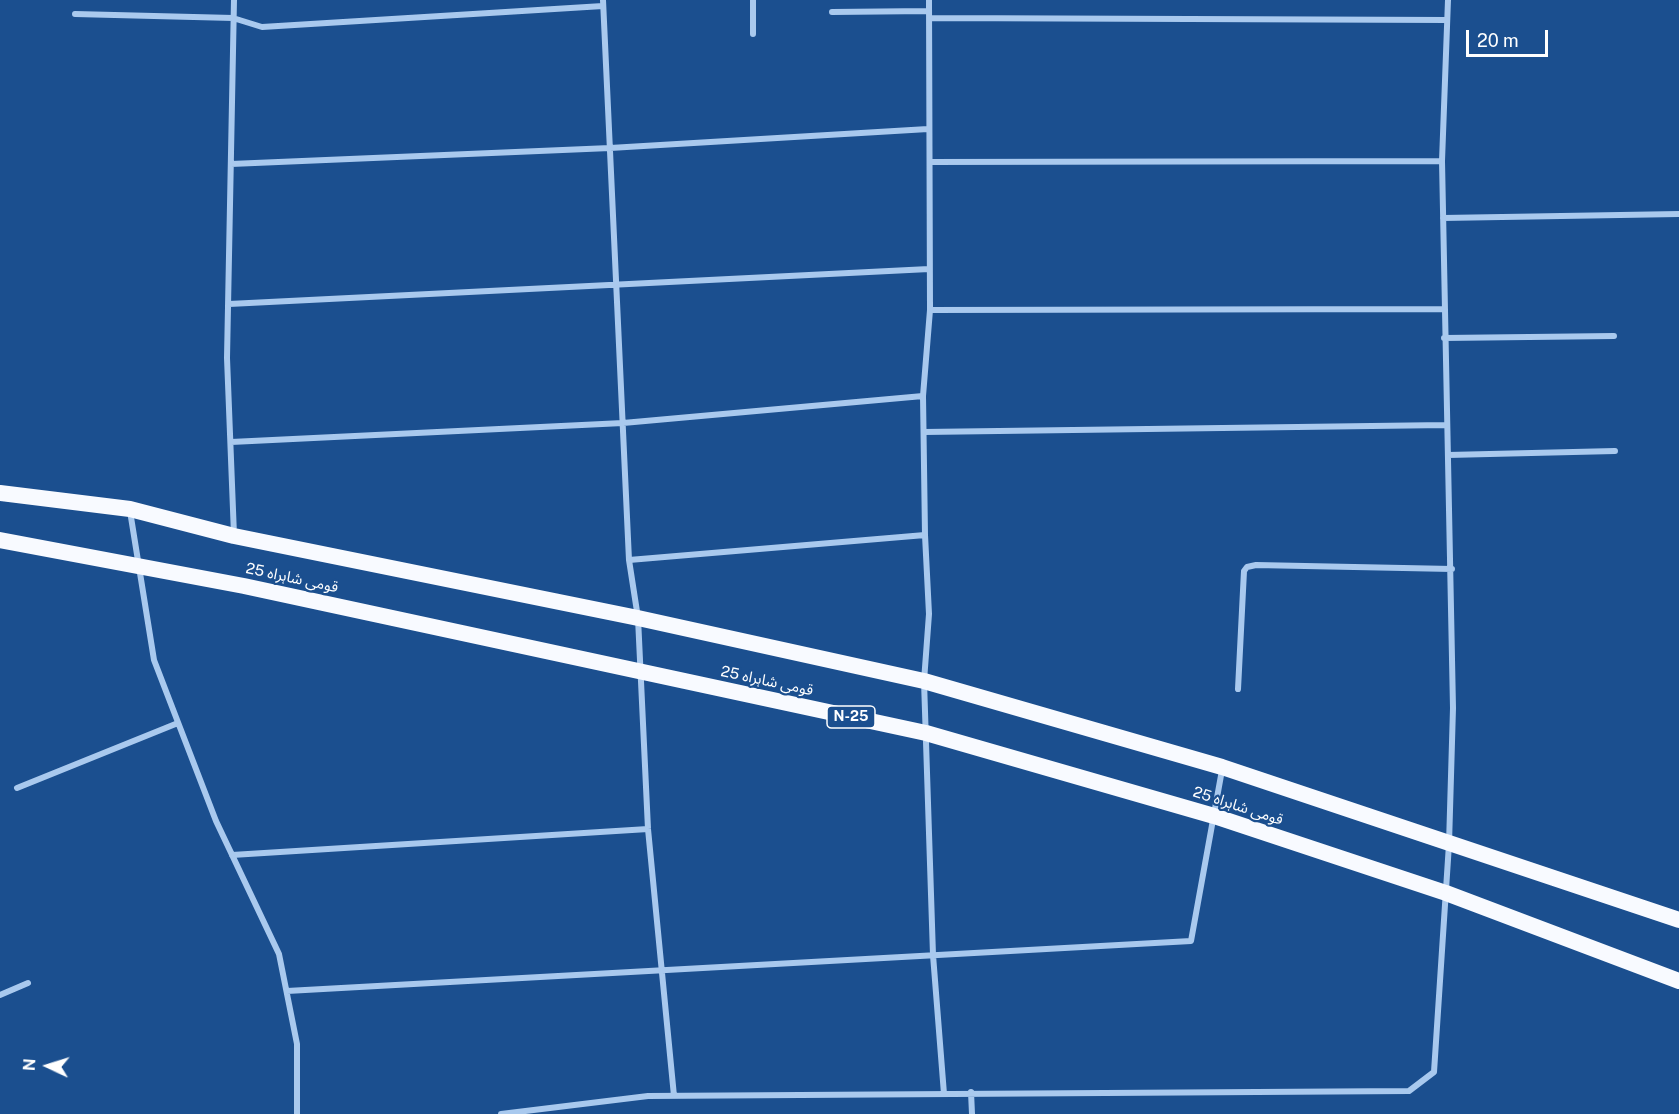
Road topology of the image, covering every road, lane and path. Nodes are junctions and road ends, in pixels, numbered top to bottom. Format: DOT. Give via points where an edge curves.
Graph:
graph roads {
  1 [pos="234,0"];
  2 [pos="753,0"];
  3 [pos="929,0"];
  4 [pos="1448,0"];
  5 [pos="603,3"];
  6 [pos="832,12"];
  7 [pos="75,14"];
  8 [pos="930,15"];
  9 [pos="233,18"];
  10 [pos="1447,20"];
  11 [pos="753,34"];
  12 [pos="928,129"];
  13 [pos="610,148"];
  14 [pos="1442,161"];
  15 [pos="930,162"];
  16 [pos="231,164"];
  17 [pos="1679,214"];
  18 [pos="1443,218"];
  19 [pos="929,269"];
  20 [pos="616,286"];
  21 [pos="229,304"];
  22 [pos="930,309"];
  23 [pos="1444,309"];
  24 [pos="1614,336"];
  25 [pos="1444,338"];
  26 [pos="923,396"];
  27 [pos="623,423"];
  28 [pos="1446,425"];
  29 [pos="924,432"];
  30 [pos="231,442"];
  31 [pos="1615,451"];
  32 [pos="1448,454"];
  33 [pos="0,493"];
  34 [pos="130,509"];
  35 [pos="234,536"];
  36 [pos="925,536"];
  37 [pos="0,540"];
  38 [pos="629,560"];
  39 [pos="139,566"];
  40 [pos="1452,569"];
  41 [pos="638,618"];
  42 [pos="640,672"];
  43 [pos="924,681"];
  44 [pos="1238,689"];
  45 [pos="178,723"];
  46 [pos="926,733"];
  47 [pos="1222,767"];
  48 [pos="17,788"];
  49 [pos="1214,816"];
  50 [pos="648,829"];
  51 [pos="1449,844"];
  52 [pos="232,855"];
  53 [pos="1446,893"];
  54 [pos="1679,920"];
  55 [pos="933,955"];
  56 [pos="660,970"];
  57 [pos="1679,981"];
  58 [pos="28,983"];
  59 [pos="286,991"];
  60 [pos="0,995"];
  61 [pos="971,1092"];
  62 [pos="944,1094"];
  63 [pos="674,1096"];
  64 [pos="297,1114"];
  65 [pos="501,1114"];
  66 [pos="972,1114"];
  1 -- 9 [label="street"];
  2 -- 11 [label="street"];
  3 -- 8 [label="street"];
  4 -- 10 [label="street"];
  5 -- 9 [label="street" via="262,27"];
  5 -- 13 [label="street"];
  6 -- 8 [label="street"];
  7 -- 9 [label="street"];
  8 -- 10 [label="street"];
  8 -- 12 [label="street"];
  9 -- 16 [label="street"];
  10 -- 14 [label="street"];
  12 -- 13 [label="street"];
  12 -- 15 [label="street"];
  13 -- 16 [label="street"];
  13 -- 20 [label="street"];
  14 -- 15 [label="street"];
  14 -- 18 [label="street"];
  15 -- 19 [label="street"];
  16 -- 21 [label="street"];
  17 -- 18 [label="street"];
  18 -- 23 [label="street"];
  19 -- 20 [label="street"];
  19 -- 22 [label="street"];
  20 -- 21 [label="street"];
  20 -- 27 [label="street"];
  21 -- 30 [label="street"];
  22 -- 23 [label="street"];
  22 -- 26 [label="street"];
  23 -- 25 [label="street"];
  24 -- 25 [label="street"];
  25 -- 28 [label="street"];
  26 -- 27 [label="street"];
  26 -- 29 [label="street"];
  27 -- 30 [label="street"];
  27 -- 38 [label="street"];
  28 -- 29 [label="street"];
  28 -- 32 [label="street"];
  29 -- 36 [label="street"];
  30 -- 35 [label="street"];
  31 -- 32 [label="street"];
  32 -- 40 [label="street"];
  33 -- 34 [label="highway, قومی شاہراہ 25"];
  34 -- 35 [label="highway, قومی شاہراہ 25"];
  34 -- 39 [label="street"];
  35 -- 41 [label="highway, قومی شاہراہ 25"];
  36 -- 38 [label="street"];
  36 -- 43 [label="street" via="929,614"];
  37 -- 39 [label="highway, قومی شاہراہ 25 / N-25"];
  38 -- 41 [label="street"];
  39 -- 42 [label="highway, قومی شاہراہ 25 / N-25"];
  39 -- 45 [label="street" via="154,660"];
  40 -- 44 [label="street" via="1247,567"];
  40 -- 51 [label="street"];
  41 -- 42 [label="street"];
  41 -- 43 [label="highway, قومی شاہراہ 25"];
  42 -- 46 [label="highway, قومی شاہراہ 25 / N-25"];
  42 -- 50 [label="street"];
  43 -- 46 [label="street"];
  43 -- 47 [label="highway, قومی شاہراہ 25"];
  45 -- 48 [label="street"];
  45 -- 52 [label="street"];
  46 -- 49 [label="highway, قومی شاہراہ 25 / N-25"];
  46 -- 55 [label="street"];
  47 -- 49 [label="street"];
  47 -- 51 [label="highway, قومی شاہراہ 25"];
  49 -- 53 [label="highway, قومی شاہراہ 25 / N-25"];
  49 -- 55 [label="street" via="1191,941"];
  50 -- 52 [label="street"];
  50 -- 56 [label="street"];
  51 -- 53 [label="street"];
  51 -- 54 [label="highway, قومی شاہراہ 25"];
  52 -- 59 [label="street" via="279,954"];
  53 -- 57 [label="highway, قومی شاہراہ 25 / N-25"];
  53 -- 61 [label="street" via="1434,1072 1409,1090"];
  55 -- 56 [label="street"];
  55 -- 62 [label="street"];
  56 -- 59 [label="street"];
  56 -- 63 [label="street"];
  58 -- 60 [label="street"];
  59 -- 64 [label="street" via="297,1044"];
  61 -- 62 [label="street"];
  61 -- 66 [label="street"];
  62 -- 63 [label="street"];
  63 -- 65 [label="street"];
}
